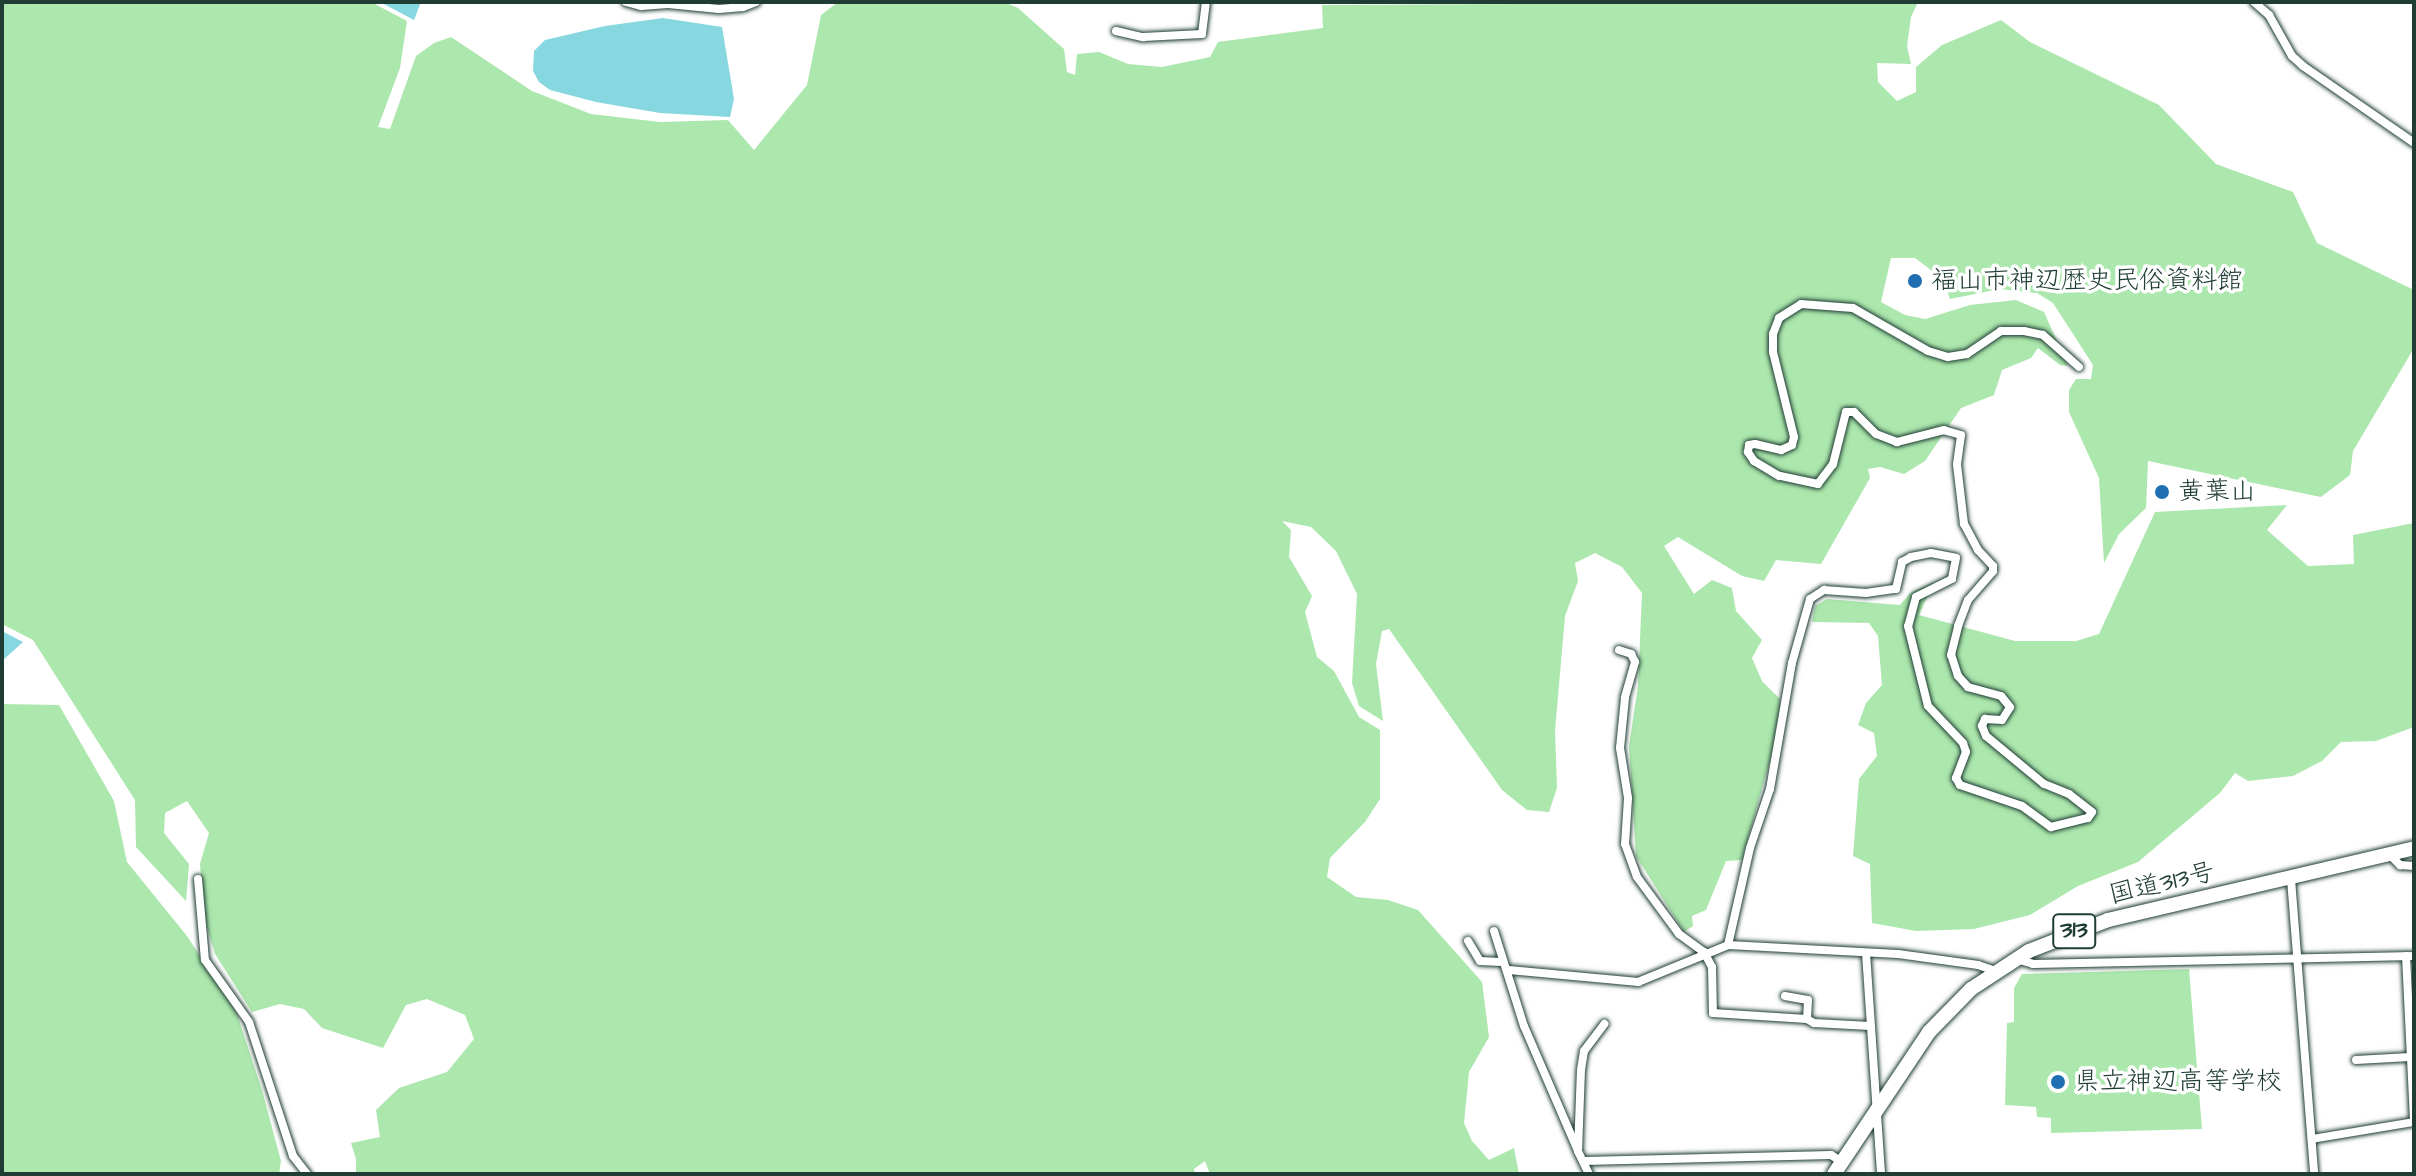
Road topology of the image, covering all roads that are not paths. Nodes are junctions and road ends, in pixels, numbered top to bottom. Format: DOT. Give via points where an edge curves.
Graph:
graph roads {
  1 [pos="626,2"];
  2 [pos="756,2"];
  3 [pos="1206,2"];
  4 [pos="2254,2"];
  5 [pos="1116,31"];
  6 [pos="2414,143"];
  7 [pos="2079,367"];
  8 [pos="1619,650"];
  9 [pos="2414,848"];
  10 [pos="2389,854"];
  11 [pos="2414,866"];
  12 [pos="198,879"];
  13 [pos="2291,879"];
  14 [pos="1494,931"];
  15 [pos="1468,941"];
  16 [pos="1728,945"];
  17 [pos="1704,952"];
  18 [pos="1866,953"];
  19 [pos="2410,956"];
  20 [pos="2297,958"];
  21 [pos="2015,959"];
  22 [pos="1501,962"];
  23 [pos="1509,970"];
  24 [pos="1995,971"];
  25 [pos="1785,996"];
  26 [pos="1807,1019"];
  27 [pos="1604,1024"];
  28 [pos="1870,1026"];
  29 [pos="2410,1057"];
  30 [pos="2356,1060"];
  31 [pos="1876,1111"];
  32 [pos="2414,1120"];
  33 [pos="2312,1139"];
  34 [pos="1578,1151"];
  35 [pos="1584,1161"];
  36 [pos="1636,1161"];
  37 [pos="1667,1161"];
  38 [pos="1838,1168"];
  39 [pos="307,1174"];
  40 [pos="1589,1174"];
  41 [pos="1635,1174"];
  42 [pos="1666,1174"];
  43 [pos="1881,1174"];
  44 [pos="2314,1174"];
  1 -- 2 [label="street" via="719,9"];
  3 -- 5 [label="street" via="1202,34 1143,37"];
  4 -- 6 [label="street" via="2269,15 2303,66"];
  7 -- 16 [label="street" via="2043,335 2024,331 2001,331 1967,354 1948,357 1853,308 1801,304 1779,318 1773,352 1794,437 1792,445 1781,450 1755,444 1748,452 1779,476 1818,484 1833,464 1846,412 1854,412 1876,434 1897,442 1944,430 1961,435 1957,464 1964,524 1993,571 1968,600 1958,626 1951,655 1958,676 1968,687 2001,696 2010,707 2002,720 1985,719 1986,736 2044,784 2092,812 2062,828 2051,827 2022,806 1960,785 1956,778 1966,752 1928,706 1908,626 1916,597 1952,579 1956,558 1931,553 1911,557 1902,562 1896,589 1824,590 1810,599 1792,663 1770,789"];
  8 -- 17 [label="street" via="1635,662 1620,748 1628,798 1628,859 1679,934"];
  9 -- 10 [label="highway, 国道313号 / 313"];
  10 -- 11 [label="street" via="2400,865"];
  10 -- 13 [label="highway, 国道313号 / 313"];
  12 -- 39 [label="street" via="205,960 249,1022 288,1143"];
  13 -- 20 [label="street"];
  13 -- 21 [label="highway, 国道313号 / 313" via="2108,920"];
  14 -- 22 [label="street"];
  15 -- 22 [label="street" via="1480,961"];
  16 -- 17 [label="street"];
  16 -- 18 [label="street"];
  17 -- 23 [label="street" via="1638,982"];
  17 -- 26 [label="street" via="1712,967 1713,1013"];
  18 -- 24 [label="street"];
  18 -- 28 [label="street"];
  19 -- 20 [label="street"];
  19 -- 29 [label="street"];
  20 -- 21 [label="street" via="2033,964"];
  20 -- 33 [label="street"];
  21 -- 24 [label="highway, 国道313号 / 313"];
  22 -- 23 [label="street"];
  23 -- 34 [label="street" via="1524,1026"];
  24 -- 31 [label="highway, 国道313号 / 313" via="1929,1032"];
  25 -- 26 [label="street" via="1808,1000"];
  26 -- 28 [label="street"];
  27 -- 34 [label="street" via="1584,1051"];
  28 -- 31 [label="street"];
  29 -- 30 [label="street"];
  29 -- 32 [label="street"];
  31 -- 38 [label="highway, 国道313号 / 313"];
  31 -- 43 [label="street"];
  32 -- 33 [label="street"];
  33 -- 44 [label="street"];
  34 -- 35 [label="street"];
  35 -- 36 [label="street"];
  35 -- 40 [label="street"];
  36 -- 37 [label="street"];
  36 -- 41 [label="street"];
  37 -- 38 [label="street" via="1831,1155"];
  37 -- 42 [label="street"];
}
